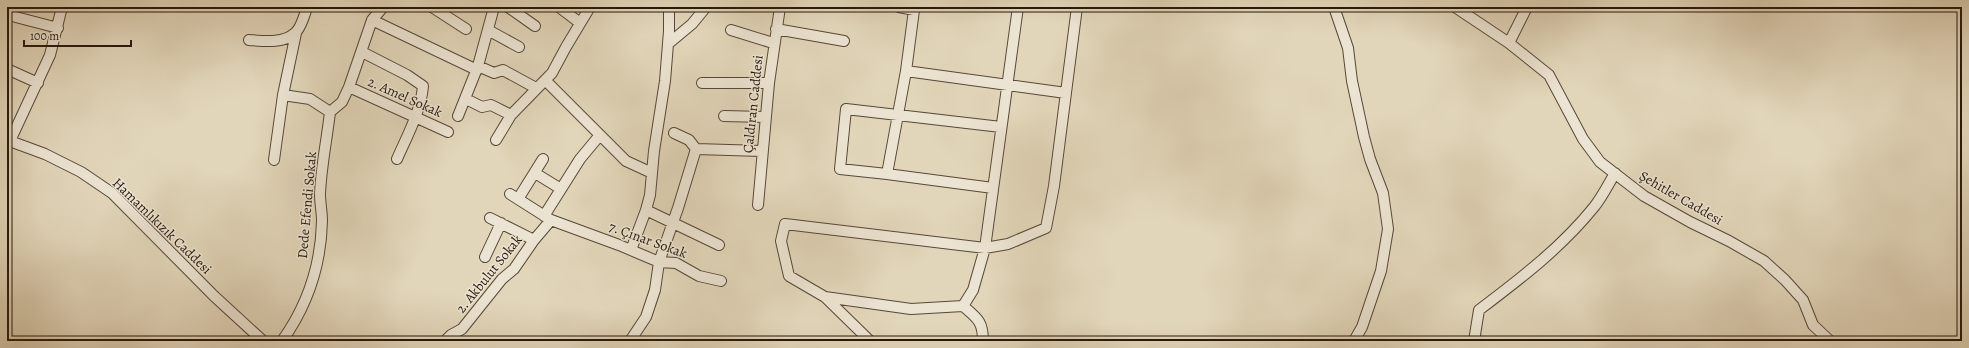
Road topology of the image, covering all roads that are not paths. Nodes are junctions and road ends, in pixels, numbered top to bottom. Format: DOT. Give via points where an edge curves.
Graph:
graph roads {
  1 [pos="62,7"];
  2 [pos="307,7"];
  3 [pos="383,7"];
  4 [pos="432,7"];
  5 [pos="494,7"];
  6 [pos="508,7"];
  7 [pos="559,7"];
  8 [pos="590,7"];
  9 [pos="669,7"];
  10 [pos="706,7"];
  11 [pos="779,7"];
  12 [pos="899,7"];
  13 [pos="1018,7"];
  14 [pos="1077,7"];
  15 [pos="1334,7"];
  16 [pos="1455,7"];
  17 [pos="1527,7"];
  18 [pos="8,15"];
  19 [pos="372,20"];
  20 [pos="580,23"];
  21 [pos="535,26"];
  22 [pos="58,28"];
  23 [pos="466,28"];
  24 [pos="776,29"];
  25 [pos="488,30"];
  26 [pos="731,30"];
  27 [pos="296,33"];
  28 [pos="249,40"];
  29 [pos="844,41"];
  30 [pos="773,43"];
  31 [pos="1509,43"];
  32 [pos="668,44"];
  33 [pos="519,48"];
  34 [pos="362,52"];
  35 [pos="478,68"];
  36 [pos="7,69"];
  37 [pos="906,71"];
  38 [pos="545,80"];
  39 [pos="702,83"];
  40 [pos="768,83"];
  41 [pos="38,84"];
  42 [pos="1007,85"];
  43 [pos="349,87"];
  44 [pos="536,88"];
  45 [pos="1066,92"];
  46 [pos="283,95"];
  47 [pos="466,99"];
  48 [pos="330,112"];
  49 [pos="898,114"];
  50 [pos="511,115"];
  51 [pos="415,116"];
  52 [pos="458,116"];
  53 [pos="724,116"];
  54 [pos="765,117"];
  55 [pos="1001,127"];
  56 [pos="448,132"];
  57 [pos="674,133"];
  58 [pos="600,136"];
  59 [pos="496,140"];
  60 [pos="8,141"];
  61 [pos="696,149"];
  62 [pos="762,151"];
  63 [pos="397,159"];
  64 [pos="543,159"];
  65 [pos="274,160"];
  66 [pos="534,173"];
  67 [pos="652,173"];
  68 [pos="1614,173"];
  69 [pos="887,174"];
  70 [pos="993,188"];
  71 [pos="561,189"];
  72 [pos="758,205"];
  73 [pos="646,210"];
  74 [pos="490,218"];
  75 [pos="547,218"];
  76 [pos="501,223"];
  77 [pos="672,223"];
  78 [pos="534,240"];
  79 [pos="719,246"];
  80 [pos="985,248"];
  81 [pos="631,250"];
  82 [pos="485,256"];
  83 [pos="659,262"];
  84 [pos="721,281"];
  85 [pos="825,297"];
  86 [pos="962,306"];
  87 [pos="263,341"];
  88 [pos="282,341"];
  89 [pos="445,341"];
  90 [pos="630,341"];
  91 [pos="870,341"];
  92 [pos="983,341"];
  93 [pos="1354,341"];
  94 [pos="1474,341"];
  95 [pos="1830,341"];
  1 -- 22 [label="street"];
  2 -- 27 [label="street"];
  3 -- 19 [label="street"];
  4 -- 23 [label="street"];
  5 -- 25 [label="street"];
  6 -- 21 [label="street"];
  7 -- 20 [label="street"];
  8 -- 20 [label="street"];
  9 -- 32 [label="street"];
  10 -- 32 [label="street" via="692,24"];
  11 -- 24 [label="street, Çaldıran Caddesi"];
  12 -- 37 [label="street" via="914,10"];
  13 -- 42 [label="street"];
  14 -- 45 [label="street"];
  15 -- 93 [label="street" via="1348,48 1364,136 1383,193 1388,229 1381,271 1362,327"];
  16 -- 31 [label="street, Şehitler Caddesi"];
  17 -- 31 [label="street"];
  18 -- 22 [label="street"];
  19 -- 34 [label="street"];
  19 -- 35 [label="street"];
  20 -- 38 [label="street" via="557,66"];
  22 -- 41 [label="street"];
  24 -- 29 [label="street"];
  24 -- 30 [label="street, Çaldıran Caddesi"];
  25 -- 33 [label="street"];
  25 -- 35 [label="street"];
  26 -- 30 [label="street"];
  27 -- 28 [label="street" via="270,42"];
  27 -- 46 [label="street"];
  30 -- 40 [label="street, Çaldıran Caddesi"];
  31 -- 68 [label="street, Şehitler Caddesi" via="1549,75 1583,139 1600,162"];
  32 -- 67 [label="street"];
  34 -- 43 [label="street"];
  34 -- 51 [label="street" via="423,86"];
  35 -- 44 [label="street" via="494,73 503,70"];
  35 -- 47 [label="street"];
  36 -- 41 [label="street"];
  37 -- 42 [label="street"];
  37 -- 49 [label="street"];
  38 -- 44 [label="street"];
  38 -- 58 [label="street"];
  39 -- 40 [label="street"];
  40 -- 54 [label="street, Çaldıran Caddesi"];
  41 -- 60 [label="street"];
  42 -- 45 [label="street"];
  42 -- 55 [label="street"];
  43 -- 48 [label="street" via="342,102"];
  43 -- 51 [label="street, 2. Amel Sokak"];
  44 -- 50 [label="street"];
  45 -- 80 [label="street" via="1046,228 1008,244"];
  46 -- 48 [label="street" via="310,99"];
  46 -- 65 [label="street"];
  47 -- 50 [label="street" via="482,107 491,105"];
  47 -- 52 [label="street"];
  48 -- 88 [label="street, Dede Efendi Sokak" via="320,193 322,220 319,254 306,302"];
  49 -- 55 [label="street"];
  49 -- 69 [label="street"];
  49 -- 69 [label="street" via="846,109 840,170"];
  50 -- 59 [label="street"];
  51 -- 56 [label="street, 2. Amel Sokak"];
  51 -- 63 [label="street"];
  53 -- 54 [label="street"];
  54 -- 62 [label="street, Çaldıran Caddesi"];
  55 -- 70 [label="street"];
  57 -- 61 [label="street" via="688,140"];
  58 -- 67 [label="street" via="626,161"];
  58 -- 71 [label="street" via="580,159"];
  60 -- 87 [label="street, Hamamlıkızık Caddesi" via="45,154 81,172 112,193 214,296"];
  61 -- 62 [label="street"];
  61 -- 77 [label="street"];
  62 -- 72 [label="street, Çaldıran Caddesi"];
  64 -- 66 [label="street"];
  66 -- 71 [label="street"];
  66 -- 75 [label="street, 7. Çınar Sokak" via="514,196"];
  67 -- 73 [label="street"];
  68 -- 94 [label="street" via="1595,206 1576,228 1527,273 1479,310"];
  68 -- 95 [label="street, Şehitler Caddesi" via="1644,196 1764,261 1803,300 1814,325"];
  69 -- 70 [label="street"];
  70 -- 80 [label="street"];
  71 -- 75 [label="street"];
  73 -- 77 [label="street"];
  73 -- 81 [label="street"];
  74 -- 76 [label="street"];
  75 -- 78 [label="street, 2. Akbulut Sokak"];
  75 -- 81 [label="street, 7. Çınar Sokak"];
  76 -- 78 [label="street"];
  76 -- 82 [label="street"];
  77 -- 79 [label="street"];
  77 -- 83 [label="street"];
  78 -- 89 [label="street, 2. Akbulut Sokak" via="514,269 502,279 470,320"];
  80 -- 85 [label="street" via="785,224 781,241 789,276"];
  80 -- 86 [label="street" via="973,290"];
  81 -- 83 [label="street, 7. Çınar Sokak"];
  83 -- 84 [label="street, 7. Çınar Sokak" via="676,263 699,276"];
  83 -- 90 [label="street" via="655,290 646,317"];
  85 -- 86 [label="street" via="911,309"];
  85 -- 91 [label="street"];
  86 -- 92 [label="street" via="979,319"];
}
